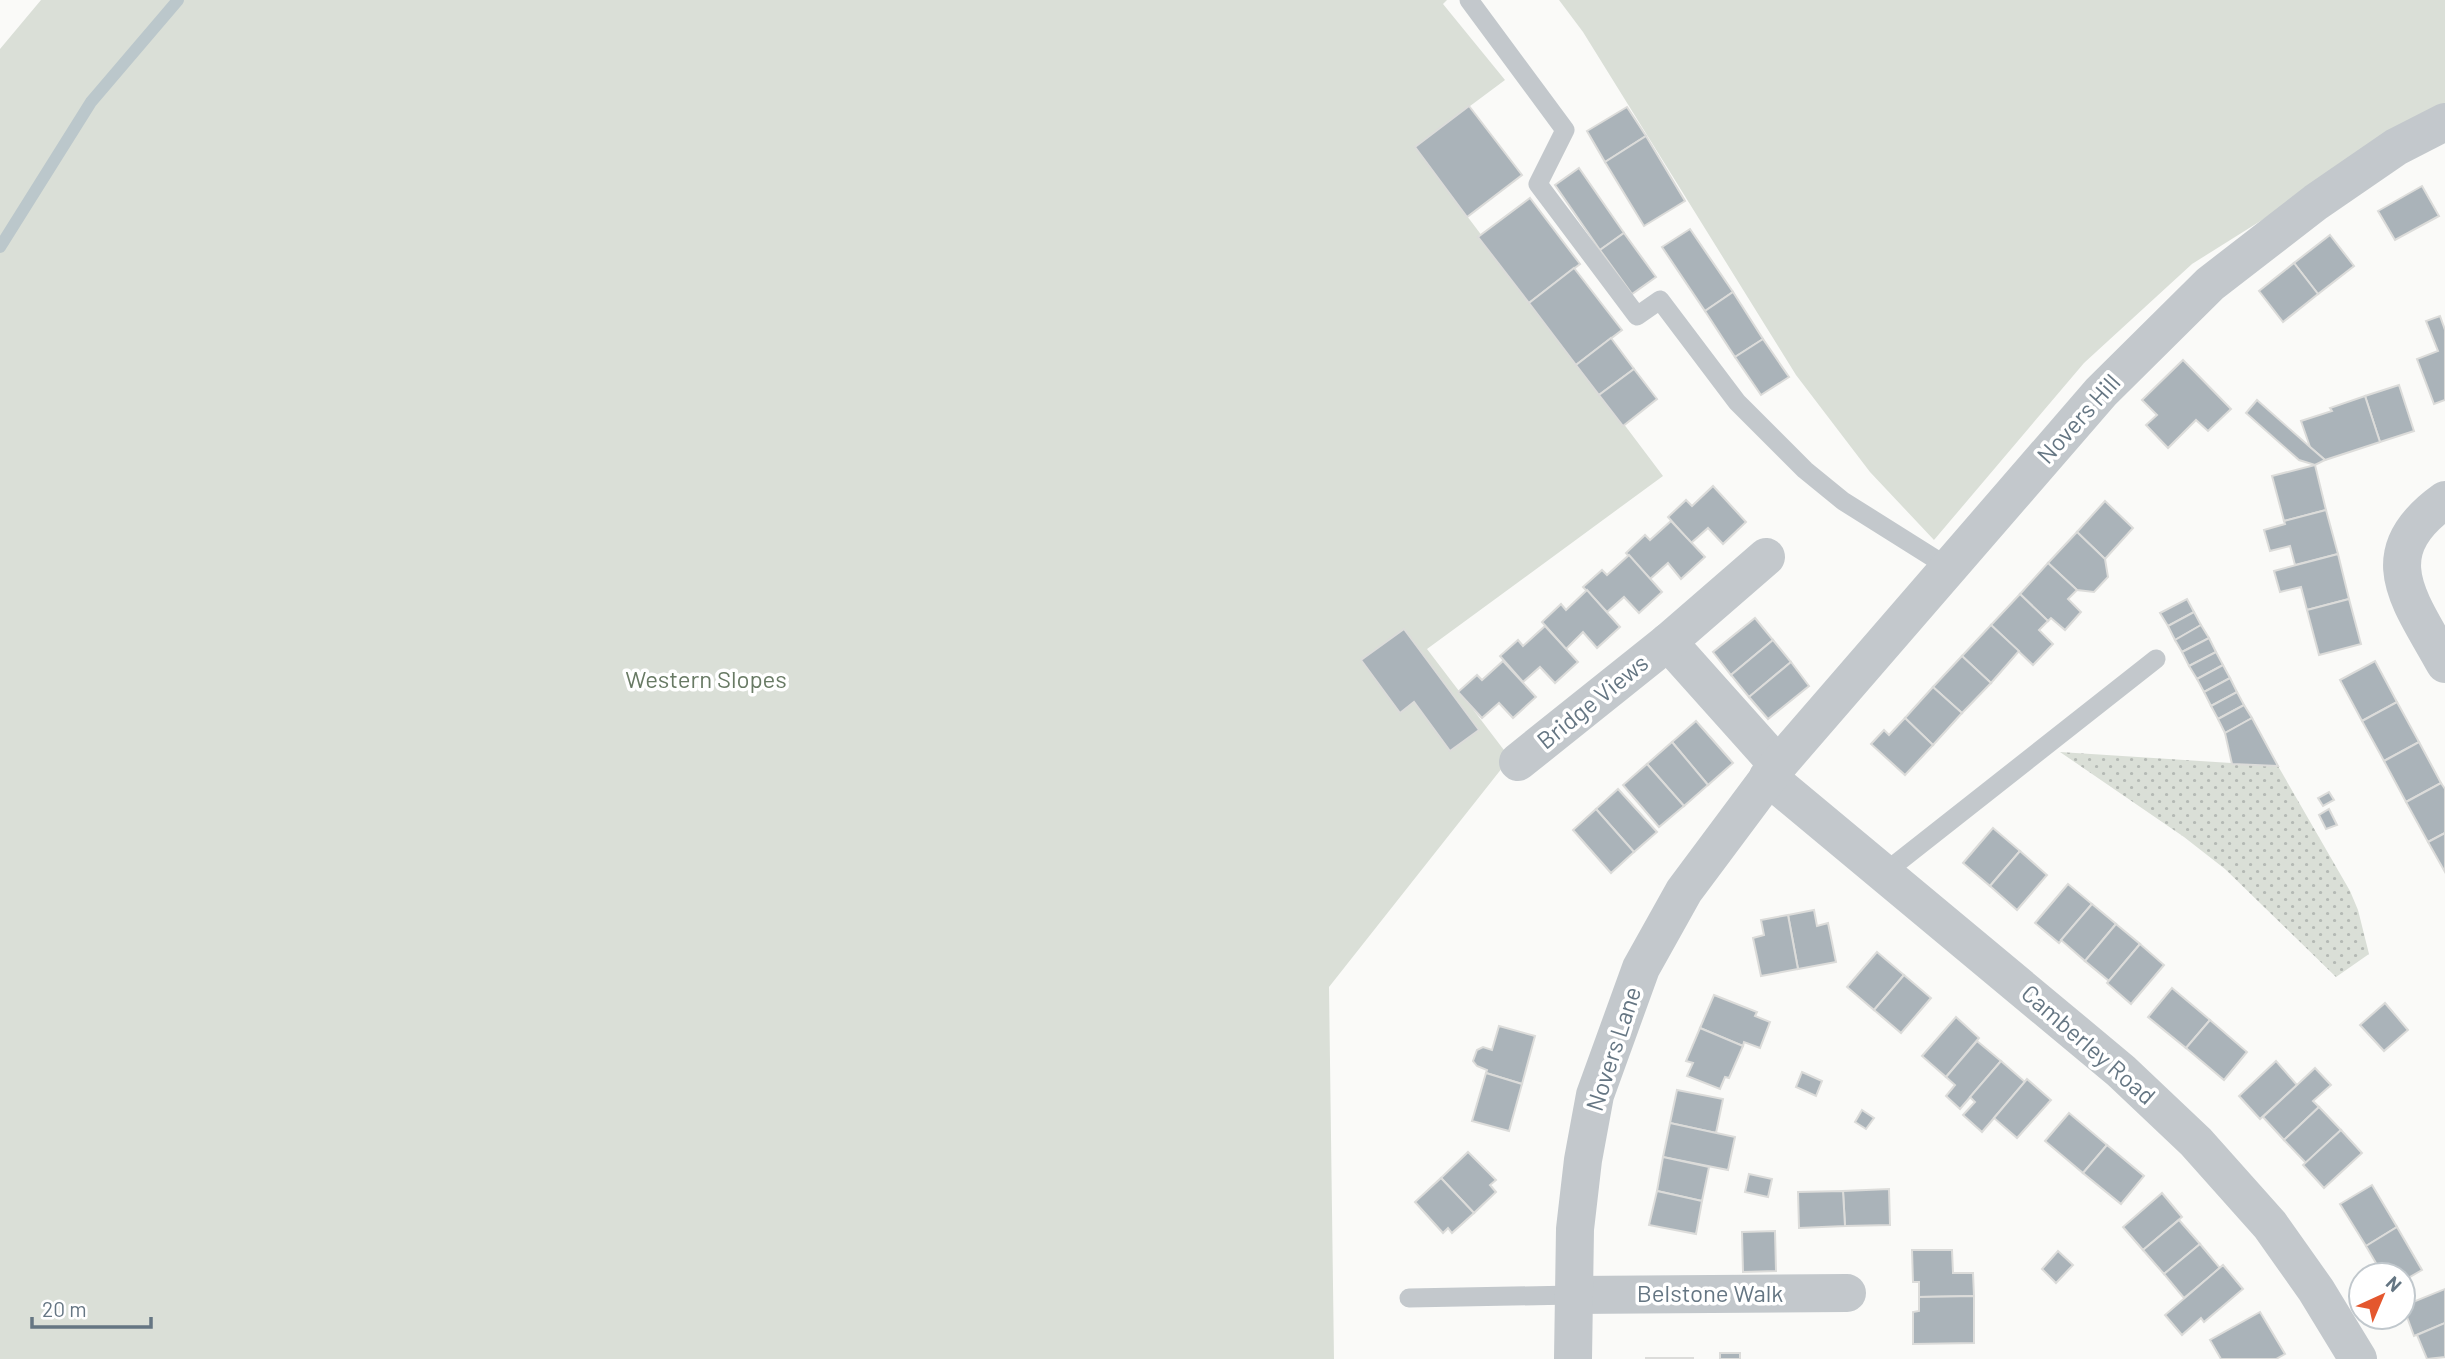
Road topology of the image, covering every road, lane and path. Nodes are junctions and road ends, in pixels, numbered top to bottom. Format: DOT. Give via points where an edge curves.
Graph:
graph roads {
  1 [pos="1469,0"];
  2 [pos="2445,122"];
  3 [pos="2445,500"];
  4 [pos="1766,558"];
  5 [pos="1948,567"];
  6 [pos="1668,642"];
  7 [pos="2156,659"];
  8 [pos="2445,664"];
  9 [pos="1518,762"];
  10 [pos="1773,771"];
  11 [pos="1883,874"];
  12 [pos="1847,1293"];
  13 [pos="1573,1294"];
  14 [pos="1409,1298"];
  15 [pos="1573,1359"];
  16 [pos="2358,1359"];
  1 -- 5 [label="lane" via="1565,131 1538,184 1637,316 1661,300 1737,402 1805,470 1843,501"];
  2 -- 5 [label="street, Novers Hill" via="2396,147 2316,202 2210,284 2101,392"];
  3 -- 8 [label="street" via="2413,529 2400,557 2405,591"];
  4 -- 6 [label="street, Bridge Views"];
  5 -- 10 [label="street, Novers Hill"];
  6 -- 9 [label="street, Bridge Views"];
  6 -- 10 [label="street, Bridge Views"];
  7 -- 11 [label="lane"];
  10 -- 11 [label="street, Camberley Road"];
  10 -- 13 [label="street, Novers Lane" via="1684,891 1641,968 1616,1032 1595,1095 1583,1160"];
  11 -- 16 [label="street, Camberley Road" via="2121,1071 2196,1142 2270,1225"];
  12 -- 13 [label="street, Belstone Walk"];
  13 -- 14 [label="lane"];
  13 -- 15 [label="street, Novers Lane"];
}
